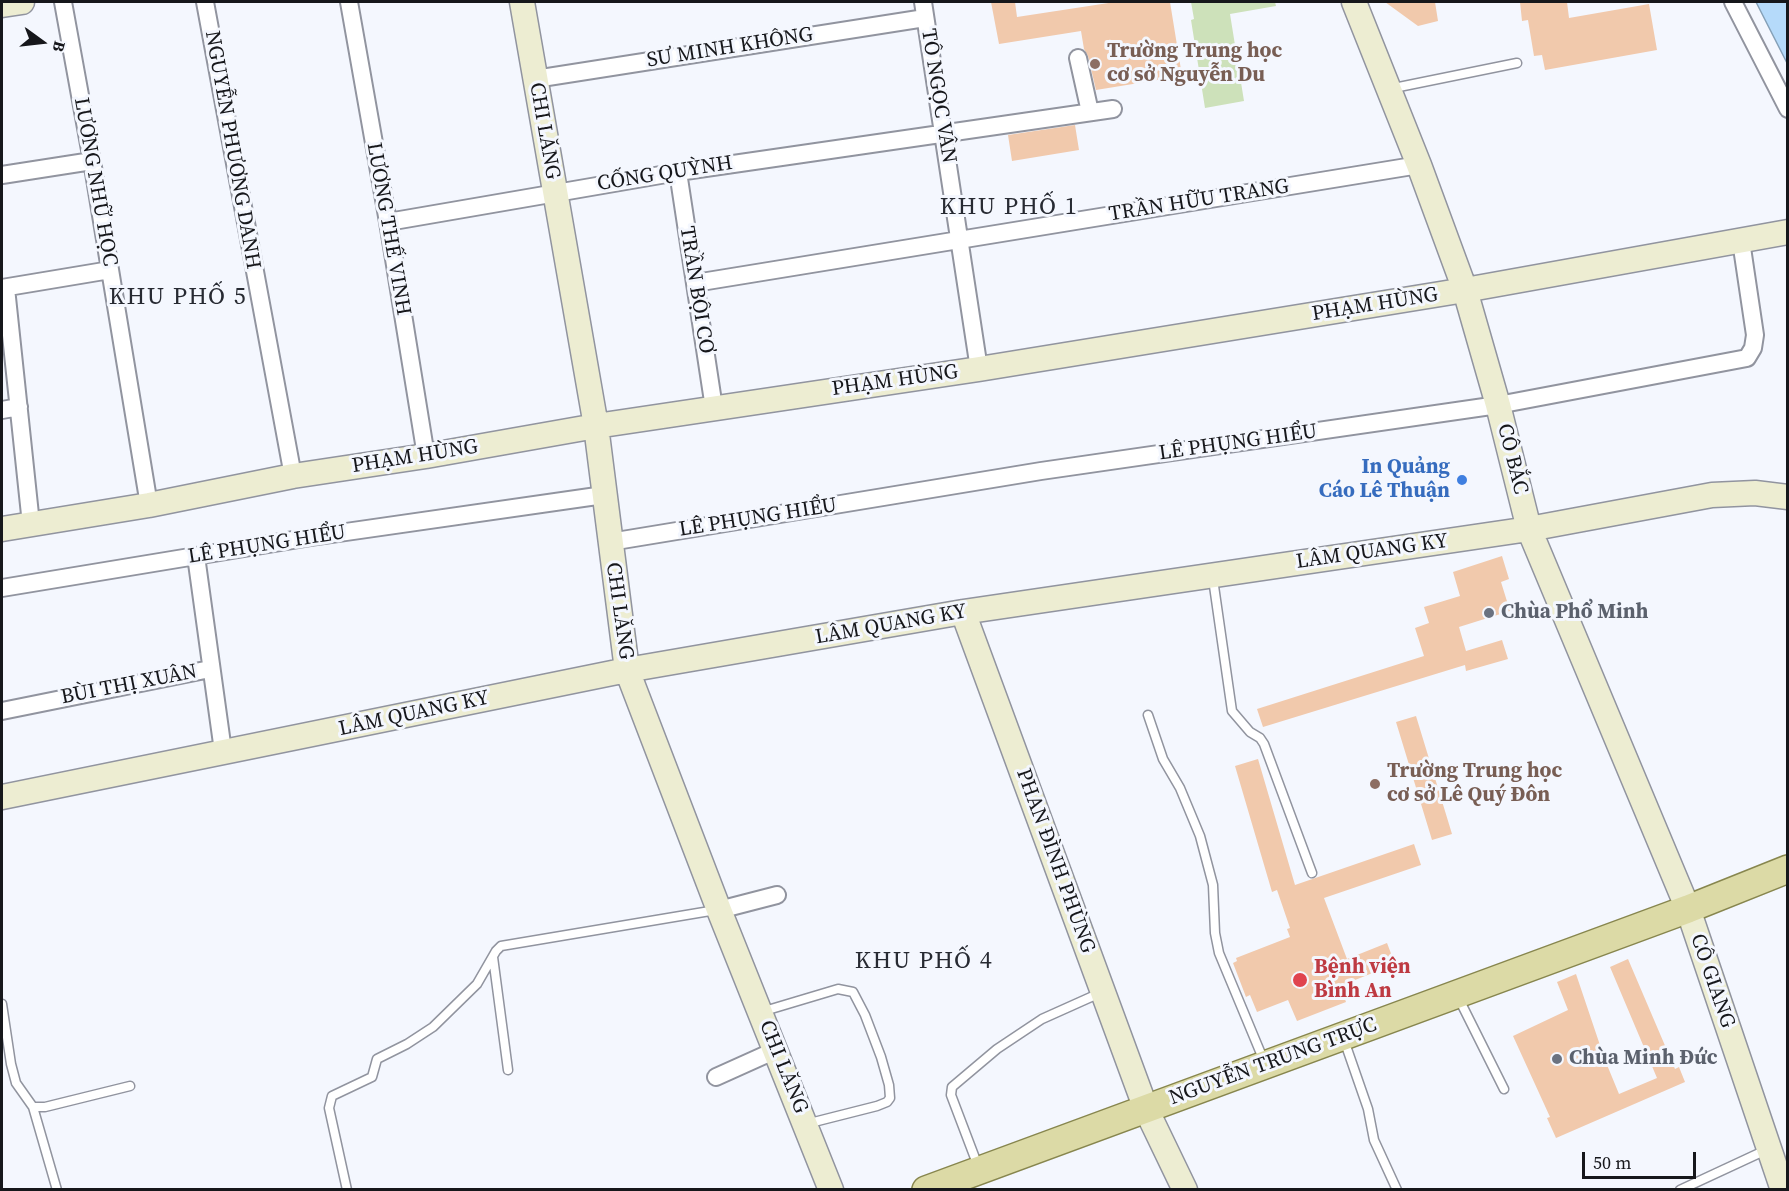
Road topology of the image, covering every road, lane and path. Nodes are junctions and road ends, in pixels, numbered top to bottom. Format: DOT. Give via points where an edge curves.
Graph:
graph roads {
  1 [pos="22,2"];
  2 [pos="63,2"];
  3 [pos="205,2"];
  4 [pos="349,2"];
  5 [pos="522,2"];
  6 [pos="1354,2"];
  7 [pos="1734,2"];
  8 [pos="2,5"];
  9 [pos="924,10"];
  10 [pos="1078,58"];
  11 [pos="1517,63"];
  12 [pos="535,79"];
  13 [pos="1389,89"];
  14 [pos="1113,109"];
  15 [pos="1788,110"];
  16 [pos="1090,112"];
  17 [pos="944,133"];
  18 [pos="92,161"];
  19 [pos="1419,165"];
  20 [pos="678,172"];
  21 [pos="2,175"];
  22 [pos="555,192"];
  23 [pos="388,222"];
  24 [pos="1788,232"];
  25 [pos="960,240"];
  26 [pos="1741,241"];
  27 [pos="110,270"];
  28 [pos="695,283"];
  29 [pos="4,288"];
  30 [pos="1465,290"];
  31 [pos="979,369"];
  32 [pos="1498,405"];
  33 [pos="19,407"];
  34 [pos="714,408"];
  35 [pos="2,410"];
  36 [pos="597,426"];
  37 [pos="426,456"];
  38 [pos="292,476"];
  39 [pos="604,495"];
  40 [pos="1788,497"];
  41 [pos="149,505"];
  42 [pos="31,524"];
  43 [pos="2,529"];
  44 [pos="1529,529"];
  45 [pos="610,542"];
  46 [pos="196,556"];
  47 [pos="1213,575"];
  48 [pos="2,588"];
  49 [pos="963,612"];
  50 [pos="210,669"];
  51 [pos="627,670"];
  52 [pos="2,711"];
  53 [pos="1148,715"];
  54 [pos="224,751"];
  55 [pos="2,797"];
  56 [pos="1788,869"];
  57 [pos="1311,873"];
  58 [pos="777,895"];
  59 [pos="1688,909"];
  60 [pos="719,910"];
  61 [pos="492,957"];
  62 [pos="1103,992"];
  63 [pos="1456,994"];
  64 [pos="2,1004"];
  65 [pos="761,1012"];
  66 [pos="1343,1036"];
  67 [pos="776,1050"];
  68 [pos="1266,1065"];
  69 [pos="508,1070"];
  70 [pos="716,1077"];
  71 [pos="130,1086"];
  72 [pos="1504,1089"];
  73 [pos="33,1107"];
  74 [pos="1146,1109"];
  75 [pos="806,1124"];
  76 [pos="1769,1148"];
  77 [pos="979,1170"];
  78 [pos="57,1190"];
  79 [pos="347,1190"];
  80 [pos="831,1190"];
  81 [pos="926,1190"];
  82 [pos="1185,1190"];
  83 [pos="1397,1190"];
  84 [pos="1680,1190"];
  85 [pos="1783,1190"];
  1 -- 8 [label="street"];
  2 -- 18 [label="street, LƯƠNG NHỮ HỌC"];
  3 -- 38 [label="street, NGUYỄN PHƯƠNG DANH"];
  4 -- 23 [label="street, LƯƠNG THẾ VINH"];
  5 -- 12 [label="street, CHI LĂNG"];
  6 -- 13 [label="street, CÔ BẮC"];
  7 -- 15 [label="street"];
  9 -- 12 [label="street, SƯ MINH KHÔNG"];
  9 -- 17 [label="street, TÔ NGỌC VÂN"];
  10 -- 16 [label="street"];
  11 -- 13 [label="lane"];
  12 -- 22 [label="street, CHI LĂNG"];
  13 -- 19 [label="street, CÔ BẮC"];
  14 -- 16 [label="street, CỐNG QUỲNH"];
  16 -- 17 [label="street, CỐNG QUỲNH"];
  17 -- 20 [label="street, CỐNG QUỲNH"];
  17 -- 25 [label="street, TÔ NGỌC VÂN"];
  18 -- 21 [label="street"];
  18 -- 27 [label="street, LƯƠNG NHỮ HỌC"];
  19 -- 25 [label="street, TRẦN HỮU TRANG"];
  19 -- 30 [label="street, CÔ BẮC"];
  20 -- 22 [label="street, CỐNG QUỲNH"];
  20 -- 28 [label="street, TRẦN BỘI CƠ"];
  22 -- 23 [label="street, CỐNG QUỲNH"];
  22 -- 36 [label="street, CHI LĂNG"];
  23 -- 37 [label="street, LƯƠNG THẾ VINH"];
  24 -- 26 [label="street, PHẠM HÙNG"];
  25 -- 28 [label="street, TRẦN HỮU TRANG"];
  25 -- 31 [label="street, TÔ NGỌC VÂN"];
  26 -- 30 [label="street, PHẠM HÙNG"];
  26 -- 32 [label="street, LÊ PHỤNG HIỂU" via="1755,335 1747,358"];
  27 -- 29 [label="street"];
  27 -- 41 [label="street, LƯƠNG NHỮ HỌC"];
  28 -- 34 [label="street, TRẦN BỘI CƠ"];
  29 -- 33 [label="street"];
  30 -- 31 [label="street, PHẠM HÙNG"];
  30 -- 32 [label="street, CÔ BẮC"];
  31 -- 34 [label="street, PHẠM HÙNG"];
  32 -- 44 [label="street, CÔ BẮC"];
  32 -- 45 [label="street, LÊ PHỤNG HIỂU" via="1041,471"];
  33 -- 35 [label="street"];
  33 -- 42 [label="street"];
  34 -- 36 [label="street, PHẠM HÙNG"];
  36 -- 37 [label="street, PHẠM HÙNG"];
  36 -- 39 [label="street, CHI LĂNG"];
  37 -- 38 [label="street, PHẠM HÙNG"];
  38 -- 41 [label="street, PHẠM HÙNG"];
  39 -- 45 [label="street, CHI LĂNG"];
  39 -- 46 [label="street, LÊ PHỤNG HIỂU"];
  40 -- 44 [label="street, LÂM QUANG KY" via="1755,493 1712,495"];
  41 -- 42 [label="street, PHẠM HÙNG"];
  42 -- 43 [label="street, PHẠM HÙNG"];
  44 -- 47 [label="street, LÂM QUANG KY"];
  44 -- 59 [label="street, CÔ BẮC"];
  45 -- 51 [label="street, CHI LĂNG"];
  46 -- 48 [label="street, LÊ PHỤNG HIỂU"];
  46 -- 50 [label="street"];
  47 -- 49 [label="street, LÂM QUANG KY"];
  47 -- 57 [label="lane" via="1232,711 1264,744"];
  49 -- 51 [label="street, LÂM QUANG KY"];
  49 -- 62 [label="street, PHAN ĐÌNH PHÙNG"];
  50 -- 52 [label="street, BÙI THỊ XUÂN"];
  50 -- 54 [label="street, BÙI THỊ XUÂN"];
  51 -- 54 [label="street, LÂM QUANG KY"];
  51 -- 60 [label="street, CHI LĂNG"];
  53 -- 68 [label="lane" via="1163,759 1200,836 1213,885 1219,953"];
  54 -- 55 [label="street, LÂM QUANG KY"];
  56 -- 59 [label="main road, NGUYỄN TRUNG TRỰC"];
  58 -- 60 [label="street"];
  59 -- 63 [label="main road, NGUYỄN TRUNG TRỰC"];
  59 -- 76 [label="street, CÔ GIANG"];
  60 -- 61 [label="lane" via="501,946"];
  60 -- 65 [label="street, CHI LĂNG"];
  61 -- 69 [label="lane"];
  61 -- 79 [label="lane" via="477,984 433,1027 377,1059 372,1077 332,1096 328,1108"];
  62 -- 74 [label="street, PHAN ĐÌNH PHÙNG"];
  62 -- 77 [label="lane" via="1042,1019 997,1049 952,1087 951,1095"];
  63 -- 66 [label="main road, NGUYỄN TRUNG TRỰC"];
  63 -- 72 [label="lane"];
  64 -- 73 [label="lane" via="14,1074"];
  65 -- 67 [label="street, CHI LĂNG"];
  65 -- 75 [label="lane" via="838,989 853,992 866,1015 887,1076 890,1098 877,1106"];
  66 -- 68 [label="main road, NGUYỄN TRUNG TRỰC"];
  66 -- 83 [label="lane" via="1368,1109 1374,1140"];
  67 -- 70 [label="street"];
  67 -- 75 [label="street, CHI LĂNG"];
  68 -- 74 [label="main road, NGUYỄN TRUNG TRỰC"];
  71 -- 73 [label="lane"];
  73 -- 78 [label="lane"];
  74 -- 77 [label="main road, NGUYỄN TRUNG TRỰC"];
  74 -- 82 [label="street, PHAN ĐÌNH PHÙNG"];
  75 -- 80 [label="street, CHI LĂNG"];
  76 -- 84 [label="lane"];
  76 -- 85 [label="street, CÔ GIANG"];
  77 -- 81 [label="main road, NGUYỄN TRUNG TRỰC"];
}
